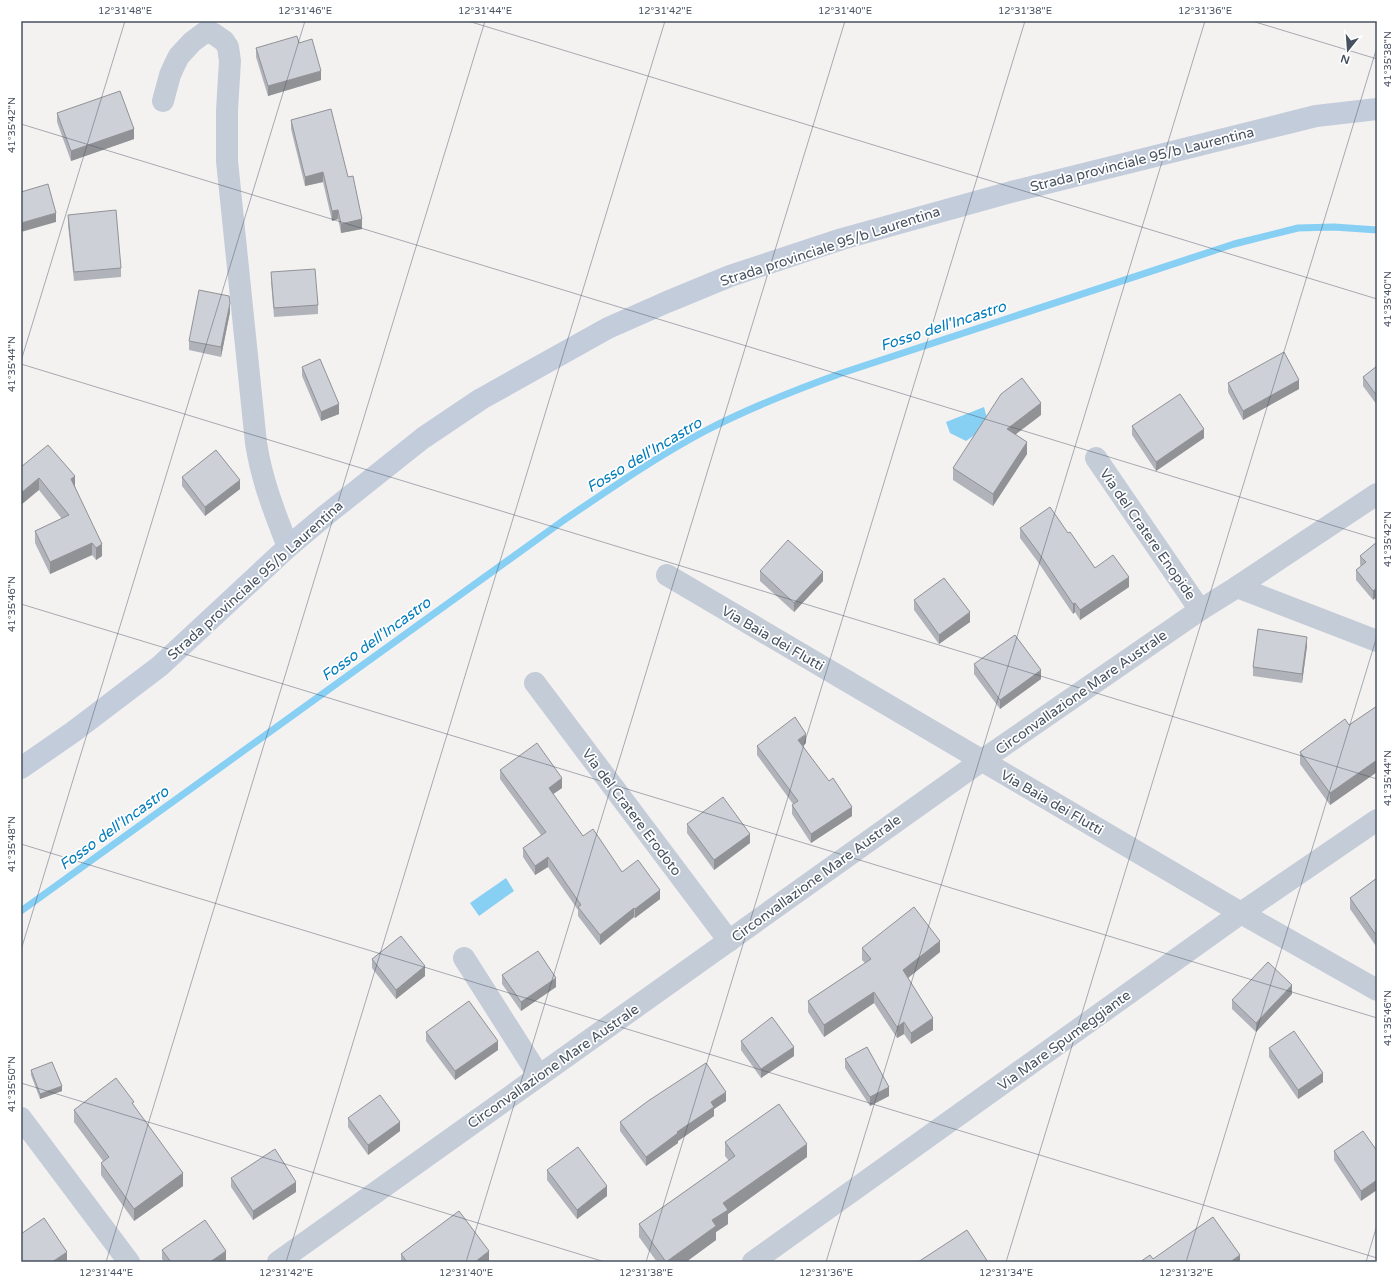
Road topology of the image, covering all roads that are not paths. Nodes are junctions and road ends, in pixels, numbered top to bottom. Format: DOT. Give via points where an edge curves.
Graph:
graph roads {
  1 [pos="163,101"];
  2 [pos="1377,109"];
  3 [pos="1096,458"];
  4 [pos="1377,494"];
  5 [pos="288,547"];
  6 [pos="667,576"];
  7 [pos="1237,587"];
  8 [pos="1200,610"];
  9 [pos="1377,641"];
  10 [pos="536,683"];
  11 [pos="981,761"];
  12 [pos="21,768"];
  13 [pos="1377,820"];
  14 [pos="1241,913"];
  15 [pos="729,941"];
  16 [pos="464,958"];
  17 [pos="1377,990"];
  18 [pos="538,1076"];
  19 [pos="21,1118"];
  20 [pos="128,1262"];
  21 [pos="278,1262"];
  22 [pos="753,1262"];
  1 -- 5 [label="street" via="174,66 192,42 209,32 224,41 228,47 230,61 227,161 256,443 267,494"];
  2 -- 5 [label="main road, Strada provinciale 95/b Laurentina" via="1298,120 1003,194 784,257 694,290 608,328 481,399 423,438"];
  3 -- 8 [label="street, Via del Cratere Enopide"];
  4 -- 7 [label="street, Circonvallazione Mare Australe"];
  5 -- 12 [label="main road, Strada provinciale 95/b Laurentina" via="160,666"];
  6 -- 11 [label="street, Via Baia dei Flutti"];
  7 -- 8 [label="street, Circonvallazione Mare Australe"];
  7 -- 9 [label="street"];
  8 -- 11 [label="street, Circonvallazione Mare Australe"];
  10 -- 15 [label="street, Via del Cratere Erodoto"];
  11 -- 14 [label="street, Via Baia dei Flutti"];
  11 -- 15 [label="street, Circonvallazione Mare Australe"];
  13 -- 14 [label="street, Via Mare Spumeggiante"];
  14 -- 17 [label="street, Via Baia dei Flutti"];
  14 -- 22 [label="street, Via Mare Spumeggiante"];
  15 -- 18 [label="street, Circonvallazione Mare Australe"];
  16 -- 18 [label="street"];
  18 -- 21 [label="street, Circonvallazione Mare Australe"];
  19 -- 20 [label="street"];
}
